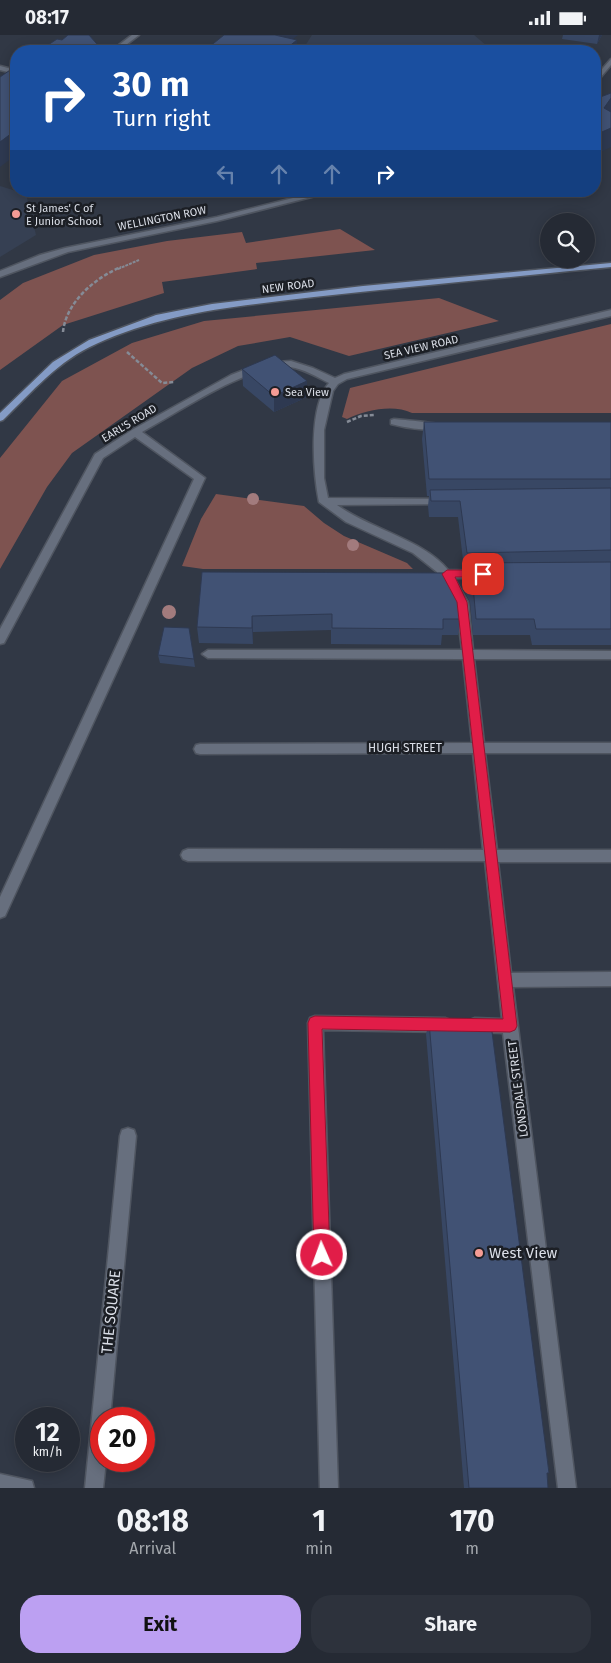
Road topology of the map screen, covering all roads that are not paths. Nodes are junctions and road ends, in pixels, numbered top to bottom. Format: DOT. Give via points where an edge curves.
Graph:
graph roads {
  1 [pos="136,35"];
  2 [pos="122,45"];
  3 [pos="611,61"];
  4 [pos="601,74"];
  5 [pos="309,197"];
  6 [pos="611,265"];
  7 [pos="0,274"];
  8 [pos="611,313"];
  9 [pos="335,382"];
  10 [pos="0,418"];
  11 [pos="394,422"];
  12 [pos="448,426"];
  13 [pos="135,433"];
  14 [pos="454,501"];
  15 [pos="324,502"];
  16 [pos="494,573"];
  17 [pos="447,574"];
  18 [pos="428,575"];
  19 [pos="0,640"];
  20 [pos="208,654"];
  21 [pos="468,655"];
  22 [pos="611,655"];
  23 [pos="478,748"];
  24 [pos="200,749"];
  25 [pos="611,749"];
  26 [pos="188,855"];
  27 [pos="492,856"];
  28 [pos="611,856"];
  29 [pos="0,912"];
  30 [pos="611,979"];
  31 [pos="506,980"];
  32 [pos="510,1026"];
  33 [pos="128,1137"];
  34 [pos="0,1483"];
  35 [pos="25,1488"];
  36 [pos="94,1488"];
  37 [pos="329,1488"];
  38 [pos="567,1488"];
  1 -- 2 [label="street"];
  3 -- 4 [label="street"];
  5 -- 7 [label="street, WELLINGTON ROW" via="63,250 24,262"];
  6 -- 10 [label="main road, NEW ROAD" via="363,289 212,307 156,319 92,342 56,364"];
  8 -- 9 [label="street, SEA VIEW ROAD" via="355,374"];
  9 -- 13 [label="street, EARL'S ROAD" via="292,364 265,365 234,377"];
  9 -- 15 [label="street" via="328,390 319,430 319,478"];
  11 -- 12 [label="street"];
  13 -- 19 [label="street, EARL'S ROAD" via="99,456"];
  13 -- 29 [label="street" via="200,477"];
  14 -- 15 [label="street"];
  15 -- 17 [label="street" via="352,521 399,540"];
  16 -- 17 [label="street"];
  17 -- 18 [label="street"];
  17 -- 21 [label="street, LONSDALE STREET" via="462,602"];
  20 -- 21 [label="street"];
  21 -- 22 [label="street"];
  21 -- 23 [label="street, LONSDALE STREET"];
  23 -- 24 [label="street, HUGH STREET"];
  23 -- 25 [label="street, HUGH STREET"];
  23 -- 27 [label="street, LONSDALE STREET"];
  26 -- 27 [label="street"];
  27 -- 28 [label="street"];
  27 -- 31 [label="street, LONSDALE STREET"];
  30 -- 31 [label="street"];
  31 -- 32 [label="street, LONSDALE STREET"];
  32 -- 37 [label="street" via="315,1023"];
  32 -- 38 [label="street, LONSDALE STREET"];
  33 -- 36 [label="street, THE SQUARE"];
  34 -- 35 [label="street"];
}
